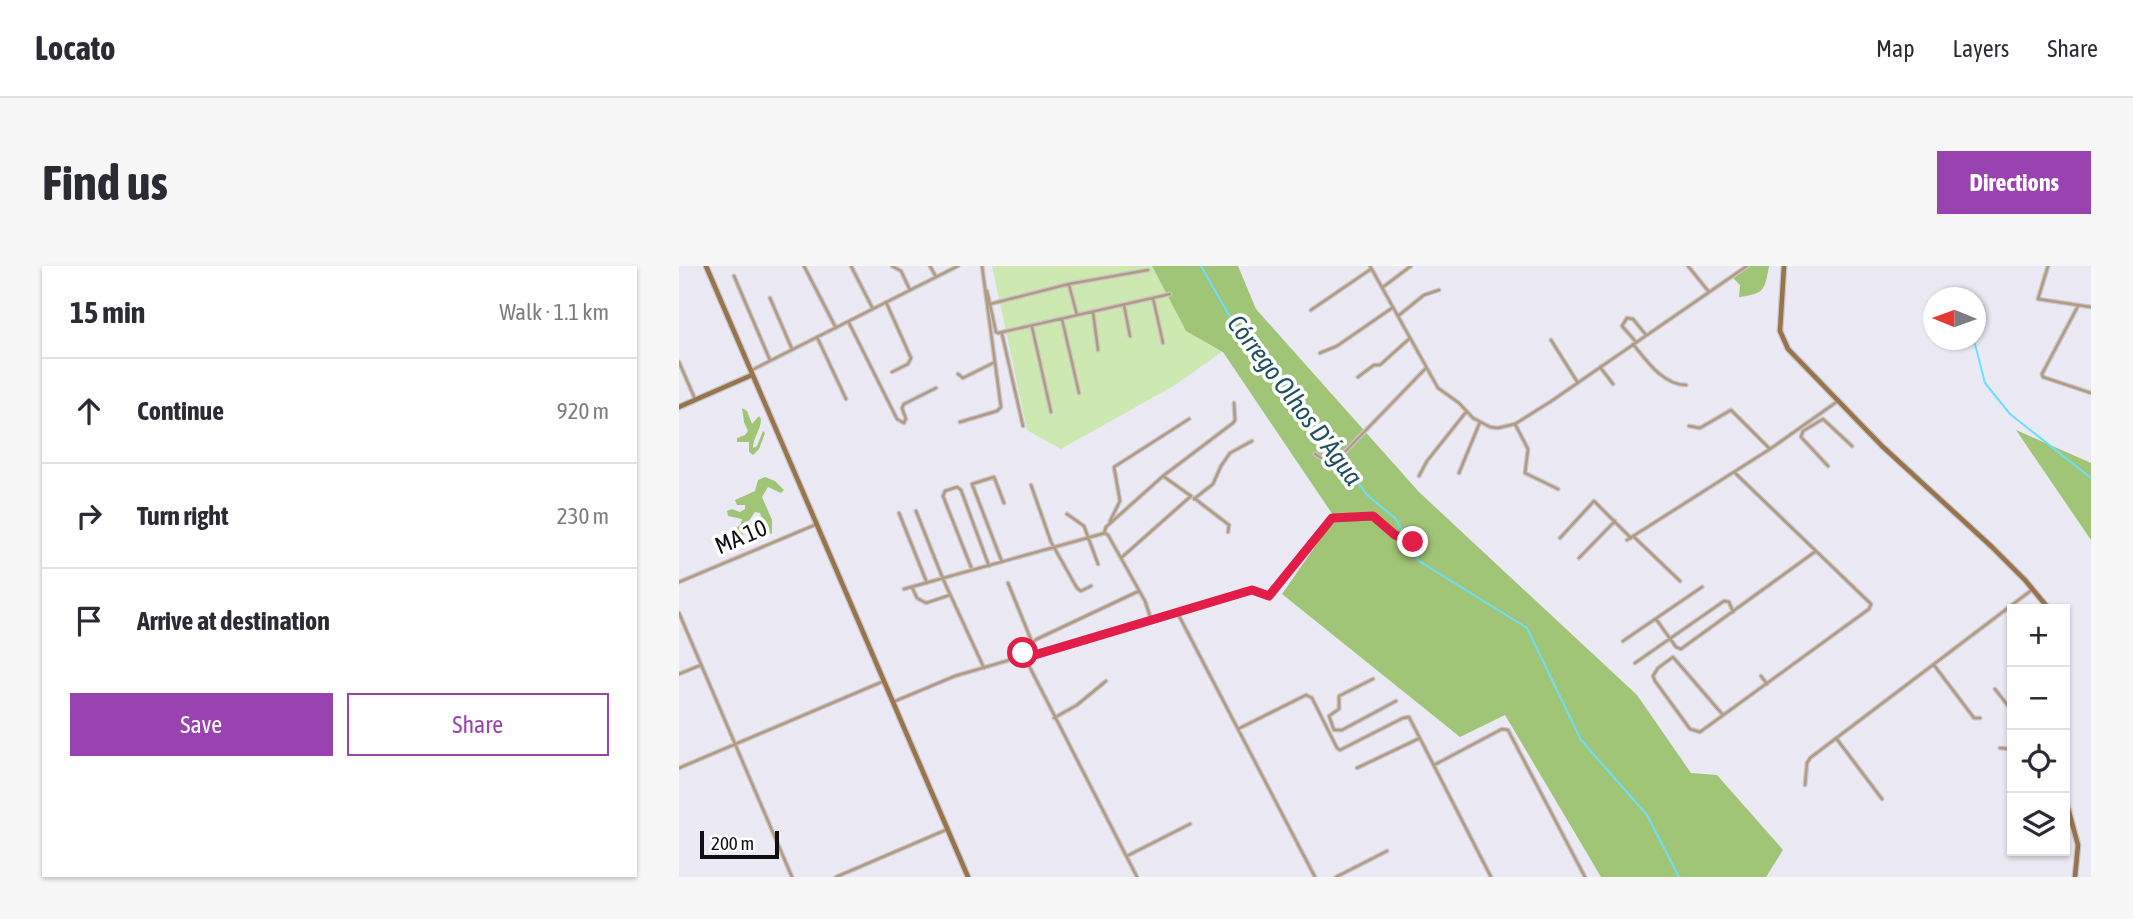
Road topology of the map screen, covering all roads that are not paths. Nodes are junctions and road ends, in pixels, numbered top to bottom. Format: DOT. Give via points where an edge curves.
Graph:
graph roads {
  1 [pos="706,266"];
  2 [pos="804,266"];
  3 [pos="851,266"];
  4 [pos="892,266"];
  5 [pos="930,266"];
  6 [pos="958,266"];
  7 [pos="982,266"];
  8 [pos="1411,266"];
  9 [pos="1688,266"];
  10 [pos="1747,266"];
  11 [pos="1784,266"];
  12 [pos="2047,266"];
  13 [pos="1370,268"];
  14 [pos="1147,270"];
  15 [pos="734,276"];
  16 [pos="936,277"];
  17 [pos="1069,284"];
  18 [pos="1382,288"];
  19 [pos="1439,290"];
  20 [pos="910,291"];
  21 [pos="985,291"];
  22 [pos="1709,292"];
  23 [pos="1170,294"];
  24 [pos="770,298"];
  25 [pos="1153,298"];
  26 [pos="886,302"];
  27 [pos="990,304"];
  28 [pos="1124,305"];
  29 [pos="2078,306"];
  30 [pos="2091,307"];
  31 [pos="1392,308"];
  32 [pos="873,309"];
  33 [pos="1311,310"];
  34 [pos="1093,312"];
  35 [pos="1077,315"];
  36 [pos="1397,316"];
  37 [pos="1062,319"];
  38 [pos="848,322"];
  39 [pos="1031,326"];
  40 [pos="836,328"];
  41 [pos="1001,333"];
  42 [pos="1646,335"];
  43 [pos="1130,336"];
  44 [pos="817,337"];
  45 [pos="1410,338"];
  46 [pos="1551,340"];
  47 [pos="1163,343"];
  48 [pos="1634,343"];
  49 [pos="792,349"];
  50 [pos="1098,350"];
  51 [pos="1320,353"];
  52 [pos="770,360"];
  53 [pos="679,362"];
  54 [pos="995,362"];
  55 [pos="1599,367"];
  56 [pos="1426,368"];
  57 [pos="892,372"];
  58 [pos="751,373"];
  59 [pos="958,374"];
  60 [pos="1358,377"];
  61 [pos="1578,383"];
  62 [pos="1613,384"];
  63 [pos="1686,385"];
  64 [pos="936,387"];
  65 [pos="1079,393"];
  66 [pos="2091,393"];
  67 [pos="695,399"];
  68 [pos="846,399"];
  69 [pos="1837,401"];
  70 [pos="1234,402"];
  71 [pos="679,407"];
  72 [pos="1051,412"];
  73 [pos="1466,412"];
  74 [pos="1189,419"];
  75 [pos="960,422"];
  76 [pos="1480,422"];
  77 [pos="1515,424"];
  78 [pos="1809,424"];
  79 [pos="1023,426"];
  80 [pos="1689,426"];
  81 [pos="1252,441"];
  82 [pos="1852,446"];
  83 [pos="1770,449"];
  84 [pos="1315,454"];
  85 [pos="1828,466"];
  86 [pos="1734,472"];
  87 [pos="1459,474"];
  88 [pos="1163,476"];
  89 [pos="1419,476"];
  90 [pos="1031,485"];
  91 [pos="1558,489"];
  92 [pos="1193,498"];
  93 [pos="1004,503"];
  94 [pos="916,511"];
  95 [pos="899,513"];
  96 [pos="1067,514"];
  97 [pos="1615,521"];
  98 [pos="817,524"];
  99 [pos="1107,527"];
  100 [pos="1228,532"];
  101 [pos="1104,533"];
  102 [pos="1087,537"];
  103 [pos="1560,538"];
  104 [pos="1630,538"];
  105 [pos="1413,542"];
  106 [pos="1055,547"];
  107 [pos="1816,551"];
  108 [pos="1121,558"];
  109 [pos="1579,558"];
  110 [pos="1002,562"];
  111 [pos="1098,564"];
  112 [pos="989,566"];
  113 [pos="971,567"];
  114 [pos="943,579"];
  115 [pos="1680,580"];
  116 [pos="679,582"];
  117 [pos="927,583"];
  118 [pos="1008,583"];
  119 [pos="1091,586"];
  120 [pos="912,587"];
  121 [pos="1702,587"];
  122 [pos="904,589"];
  123 [pos="2033,589"];
  124 [pos="1139,591"];
  125 [pos="950,595"];
  126 [pos="2045,604"];
  127 [pos="1177,612"];
  128 [pos="1733,612"];
  129 [pos="679,613"];
  130 [pos="1151,619"];
  131 [pos="1656,619"];
  132 [pos="1670,639"];
  133 [pos="1623,641"];
  134 [pos="1032,642"];
  135 [pos="1024,657"];
  136 [pos="1635,663"];
  137 [pos="701,665"];
  138 [pos="1934,665"];
  139 [pos="984,667"];
  140 [pos="679,674"];
  141 [pos="1761,676"];
  142 [pos="1373,679"];
  143 [pos="884,681"];
  144 [pos="1106,681"];
  145 [pos="1767,684"];
  146 [pos="1995,689"];
  147 [pos="1396,701"];
  148 [pos="893,702"];
  149 [pos="2007,705"];
  150 [pos="1723,715"];
  151 [pos="1329,716"];
  152 [pos="1054,718"];
  153 [pos="1980,718"];
  154 [pos="1322,720"];
  155 [pos="1238,729"];
  156 [pos="1420,738"];
  157 [pos="1836,738"];
  158 [pos="735,744"];
  159 [pos="2000,748"];
  160 [pos="2007,749"];
  161 [pos="1433,765"];
  162 [pos="679,768"];
  163 [pos="1357,768"];
  164 [pos="1805,785"];
  165 [pos="1882,799"];
  166 [pos="2070,815"];
  167 [pos="1190,824"];
  168 [pos="948,829"];
  169 [pos="1387,851"];
  170 [pos="1126,857"];
  171 [pos="792,877"];
  172 [pos="836,877"];
  173 [pos="968,877"];
  174 [pos="1137,877"];
  175 [pos="1315,877"];
  176 [pos="1336,877"];
  177 [pos="1490,877"];
  178 [pos="1585,877"];
  179 [pos="2075,877"];
  1 -- 58 [label="street"];
  2 -- 40 [label="street"];
  3 -- 32 [label="street"];
  4 -- 20 [label="street" via="901,271"];
  5 -- 16 [label="street"];
  6 -- 16 [label="street"];
  7 -- 21 [label="street"];
  8 -- 18 [label="street"];
  9 -- 22 [label="street"];
  10 -- 22 [label="street"];
  11 -- 69 [label="street" via="1782,338"];
  12 -- 29 [label="street" via="2038,299"];
  13 -- 18 [label="street"];
  13 -- 33 [label="street"];
  14 -- 17 [label="street"];
  15 -- 52 [label="street"];
  16 -- 20 [label="street"];
  17 -- 27 [label="street"];
  17 -- 35 [label="street"];
  18 -- 31 [label="street"];
  19 -- 36 [label="street" via="1424,295"];
  20 -- 26 [label="street"];
  21 -- 27 [label="street"];
  21 -- 54 [label="street"];
  22 -- 42 [label="street"];
  23 -- 25 [label="street"];
  24 -- 49 [label="street"];
  25 -- 28 [label="street"];
  25 -- 47 [label="street"];
  26 -- 32 [label="street"];
  26 -- 57 [label="street" via="911,358"];
  27 -- 41 [label="street" via="996,332"];
  28 -- 34 [label="street"];
  28 -- 43 [label="street"];
  29 -- 30 [label="street"];
  29 -- 66 [label="street" via="2042,374"];
  31 -- 36 [label="street"];
  31 -- 51 [label="street"];
  32 -- 38 [label="street"];
  34 -- 35 [label="street"];
  34 -- 50 [label="street"];
  35 -- 37 [label="street"];
  36 -- 45 [label="street"];
  37 -- 39 [label="street"];
  37 -- 65 [label="street"];
  38 -- 40 [label="street"];
  38 -- 64 [label="street" via="901,423 906,420 904,404"];
  39 -- 41 [label="street"];
  39 -- 72 [label="street"];
  40 -- 44 [label="street"];
  41 -- 79 [label="street"];
  42 -- 48 [label="street"];
  42 -- 48 [label="street" via="1627,318 1623,328"];
  44 -- 49 [label="street"];
  44 -- 68 [label="street"];
  45 -- 56 [label="street"];
  45 -- 60 [label="street" via="1380,365"];
  46 -- 61 [label="street"];
  48 -- 55 [label="street"];
  48 -- 63 [label="street" via="1664,377"];
  49 -- 52 [label="street"];
  52 -- 58 [label="street"];
  53 -- 67 [label="street"];
  54 -- 59 [label="street" via="963,378"];
  54 -- 75 [label="street" via="1000,409"];
  55 -- 61 [label="street"];
  55 -- 62 [label="street"];
  56 -- 73 [label="street" via="1438,388"];
  56 -- 84 [label="street" via="1338,460 1326,461"];
  58 -- 67 [label="street"];
  58 -- 98 [label="street"];
  61 -- 77 [label="street"];
  67 -- 71 [label="street"];
  69 -- 78 [label="street"];
  69 -- 123 [label="street"];
  70 -- 88 [label="street" via="1235,422"];
  73 -- 76 [label="street"];
  73 -- 89 [label="street"];
  74 -- 99 [label="street" via="1114,467 1120,504"];
  76 -- 77 [label="street" via="1498,428"];
  76 -- 87 [label="street"];
  77 -- 91 [label="street" via="1528,449 1525,473"];
  78 -- 82 [label="street" via="1826,420"];
  78 -- 83 [label="street"];
  78 -- 85 [label="street" via="1801,437"];
  80 -- 83 [label="street" via="1700,428 1731,410"];
  81 -- 92 [label="street" via="1230,453 1213,484"];
  83 -- 86 [label="street"];
  86 -- 104 [label="street"];
  86 -- 107 [label="street"];
  88 -- 92 [label="street"];
  88 -- 99 [label="street"];
  90 -- 106 [label="street"];
  92 -- 100 [label="street" via="1228,524"];
  92 -- 108 [label="street"];
  93 -- 110 [label="street" via="993,477 972,484"];
  94 -- 114 [label="street"];
  95 -- 117 [label="street"];
  96 -- 102 [label="street" via="1083,524"];
  97 -- 103 [label="street" via="1594,501"];
  97 -- 104 [label="street"];
  97 -- 109 [label="street"];
  98 -- 116 [label="street, MA 10"];
  98 -- 143 [label="street"];
  99 -- 101 [label="street"];
  101 -- 102 [label="street"];
  101 -- 108 [label="street"];
  102 -- 106 [label="street"];
  102 -- 111 [label="street"];
  104 -- 115 [label="street"];
  105 -- 127 [label="street" via="1395,535 1373,516 1332,518 1271,595 1252,590"];
  106 -- 110 [label="street"];
  106 -- 119 [label="street" via="1077,589"];
  107 -- 128 [label="street"];
  107 -- 145 [label="street" via="1870,600 1871,606"];
  108 -- 124 [label="street"];
  110 -- 112 [label="street"];
  112 -- 113 [label="street" via="957,487 943,496"];
  112 -- 114 [label="street"];
  114 -- 117 [label="street"];
  114 -- 125 [label="street"];
  117 -- 120 [label="street"];
  118 -- 134 [label="street"];
  120 -- 122 [label="street"];
  120 -- 125 [label="street" via="921,602"];
  121 -- 131 [label="street"];
  123 -- 126 [label="street"];
  123 -- 138 [label="street"];
  124 -- 130 [label="street"];
  124 -- 134 [label="street"];
  125 -- 139 [label="street"];
  127 -- 130 [label="street"];
  127 -- 155 [label="street"];
  128 -- 132 [label="street" via="1682,648"];
  128 -- 132 [label="street" via="1724,601"];
  129 -- 137 [label="street"];
  130 -- 135 [label="street"];
  131 -- 132 [label="street"];
  131 -- 133 [label="street"];
  132 -- 136 [label="street"];
  134 -- 135 [label="street"];
  135 -- 139 [label="street"];
  135 -- 152 [label="street"];
  137 -- 140 [label="street"];
  137 -- 158 [label="street"];
  138 -- 153 [label="street" via="1974,718"];
  138 -- 157 [label="street"];
  139 -- 148 [label="street"];
  141 -- 145 [label="street"];
  142 -- 151 [label="street" via="1339,696 1339,709"];
  143 -- 148 [label="street"];
  143 -- 158 [label="street"];
  144 -- 152 [label="street"];
  145 -- 150 [label="street"];
  146 -- 149 [label="street"];
  147 -- 151 [label="street" via="1336,731"];
  148 -- 168 [label="street"];
  150 -- 150 [label="street" via="1700,732 1692,731 1655,681 1655,671 1673,657"];
  151 -- 154 [label="street"];
  152 -- 170 [label="street"];
  154 -- 155 [label="street" via="1306,695"];
  154 -- 156 [label="street" via="1340,750 1405,717"];
  155 -- 175 [label="street"];
  156 -- 161 [label="street"];
  156 -- 163 [label="street"];
  157 -- 164 [label="street" via="1808,760"];
  157 -- 165 [label="street"];
  158 -- 162 [label="street"];
  158 -- 171 [label="street"];
  159 -- 160 [label="street"];
  161 -- 177 [label="street"];
  161 -- 178 [label="street" via="1508,730"];
  166 -- 179 [label="street" via="2078,845"];
  167 -- 170 [label="street"];
  168 -- 172 [label="street"];
  168 -- 173 [label="street"];
  169 -- 176 [label="street"];
  170 -- 174 [label="street"];
}
